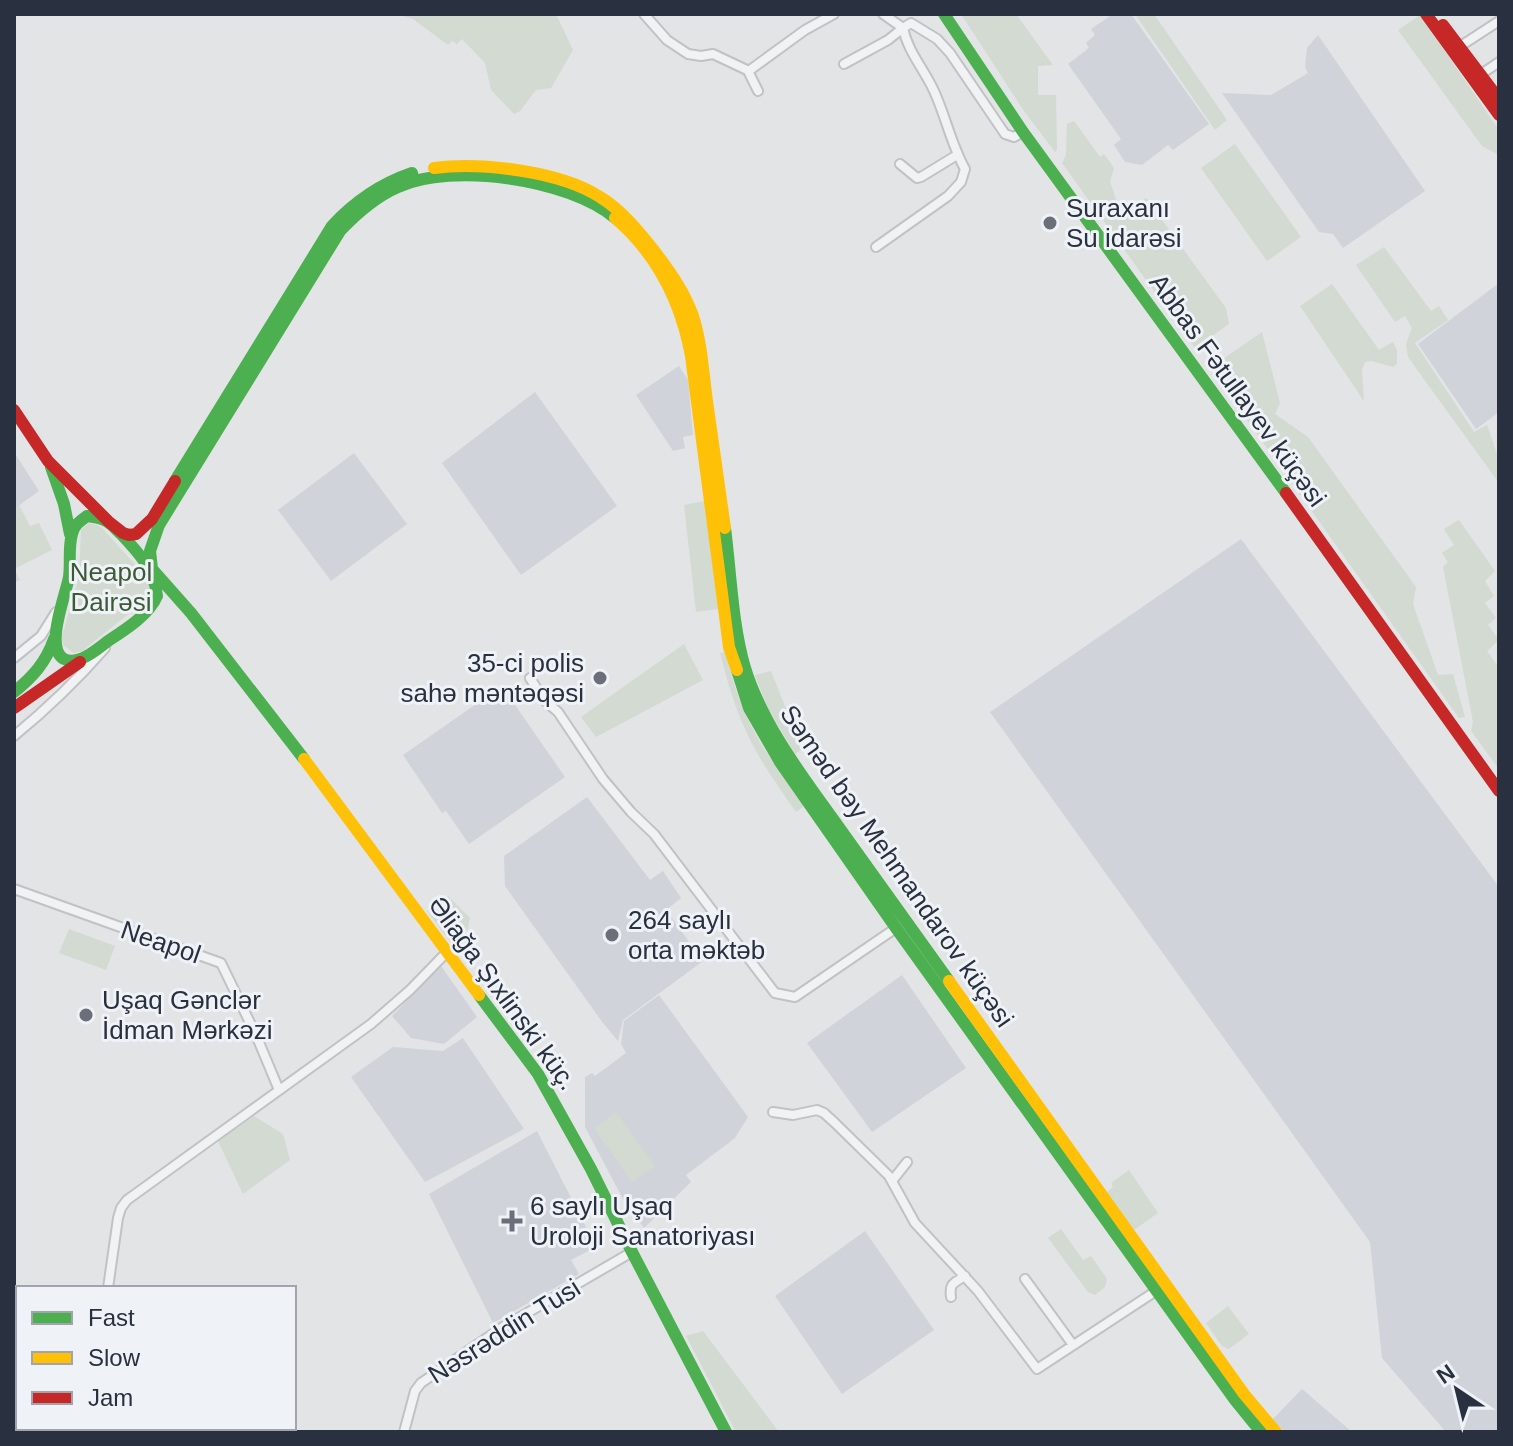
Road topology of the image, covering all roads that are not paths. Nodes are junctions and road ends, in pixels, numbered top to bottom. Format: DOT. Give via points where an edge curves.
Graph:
graph roads {
  1 [pos="644,14"];
  2 [pos="834,14"];
  3 [pos="883,14"];
  4 [pos="944,14"];
  5 [pos="1426,14"];
  6 [pos="1435,14"];
  7 [pos="1499,21"];
  8 [pos="903,28"];
  9 [pos="1456,49"];
  10 [pos="1499,62"];
  11 [pos="844,64"];
  12 [pos="749,71"];
  13 [pos="1477,77"];
  14 [pos="758,91"];
  15 [pos="1499,99"];
  16 [pos="1499,115"];
  17 [pos="1023,132"];
  18 [pos="957,155"];
  19 [pos="900,164"];
  20 [pos="522,177"];
  21 [pos="876,247"];
  22 [pos="14,410"];
  23 [pos="48,461"];
  24 [pos="109,522"];
  25 [pos="71,537"];
  26 [pos="152,569"];
  27 [pos="67,589"];
  28 [pos="191,613"];
  29 [pos="142,615"];
  30 [pos="118,633"];
  31 [pos="55,636"];
  32 [pos="87,657"];
  33 [pos="14,658"];
  34 [pos="530,678"];
  35 [pos="14,692"];
  36 [pos="14,708"];
  37 [pos="14,736"];
  38 [pos="1499,791"];
  39 [pos="14,889"];
  40 [pos="896,928"];
  41 [pos="447,952"];
  42 [pos="279,1090"];
  43 [pos="773,1112"];
  44 [pos="907,1162"];
  45 [pos="892,1181"];
  46 [pos="632,1252"];
  47 [pos="965,1276"];
  48 [pos="1025,1279"];
  49 [pos="108,1286"];
  50 [pos="1162,1288"];
  51 [pos="951,1297"];
  52 [pos="1073,1345"];
  53 [pos="404,1432"];
  54 [pos="726,1432"];
  55 [pos="1261,1432"];
  56 [pos="1276,1432"];
  1 -- 12 [label="street" via="688,54 713,54"];
  2 -- 12 [label="street"];
  3 -- 8 [label="street"];
  4 -- 17 [label="main road, Abbas Fətullayev küçəsi"];
  5 -- 9 [label="main road"];
  6 -- 9 [label="main road"];
  7 -- 9 [label="street"];
  8 -- 11 [label="street"];
  8 -- 17 [label="street" via="911,23 937,39 1005,134"];
  8 -- 18 [label="street" via="906,44 933,87"];
  9 -- 13 [label="main road"];
  10 -- 13 [label="street"];
  12 -- 14 [label="street"];
  13 -- 15 [label="main road"];
  13 -- 16 [label="main road"];
  17 -- 38 [label="main road, Abbas Fətullayev küçəsi"];
  18 -- 19 [label="street" via="917,178"];
  18 -- 21 [label="street" via="965,169 961,182"];
  20 -- 24 [label="main road, Səməd bəy Mehmandarov küçəsi" via="472,166 426,170 383,184 351,206 325,236 152,519 129,535"];
  20 -- 26 [label="main road, Səməd bəy Mehmandarov küçəsi" via="428,177 387,191 347,223 159,525 150,551"];
  20 -- 40 [label="main road, Səməd bəy Mehmandarov küçəsi" via="568,191 609,213 674,297 691,356 737,676 768,743"];
  20 -- 50 [label="main road, Səməd bəy Mehmandarov küçəsi" via="570,182 609,201 633,224 682,292 700,355 739,645 758,703 796,767"];
  22 -- 23 [label="main road"];
  23 -- 24 [label="main road, Əliağa Şıxlinski küç."];
  23 -- 25 [label="main road"];
  24 -- 25 [label="main road" via="87,516 75,523"];
  24 -- 26 [label="main road, Əliağa Şıxlinski küç."];
  25 -- 27 [label="main road"];
  26 -- 28 [label="main road, Əliağa Şıxlinski küç."];
  26 -- 29 [label="main road, Səməd bəy Mehmandarov küçəsi" via="157,597"];
  27 -- 31 [label="main road"];
  27 -- 33 [label="street" via="41,636"];
  28 -- 29 [label="main road" via="171,601"];
  28 -- 41 [label="main road, Əliağa Şıxlinski küç."];
  29 -- 30 [label="main road"];
  30 -- 32 [label="main road"];
  30 -- 37 [label="street" via="77,680"];
  31 -- 32 [label="main road" via="63,659"];
  31 -- 35 [label="main road" via="41,669"];
  32 -- 36 [label="main road"];
  34 -- 40 [label="street" via="603,779 654,834 775,993 795,997"];
  39 -- 42 [label="street, Neapol" via="221,963"];
  40 -- 50 [label="main road, Səməd bəy Mehmandarov küçəsi"];
  41 -- 42 [label="street" via="371,1024"];
  41 -- 46 [label="main road, Əliağa Şıxlinski küç." via="546,1086"];
  42 -- 49 [label="street" via="121,1208"];
  43 -- 45 [label="street" via="824,1113"];
  44 -- 45 [label="street"];
  45 -- 47 [label="street" via="915,1223"];
  46 -- 53 [label="street, Nəsrəddin Tusi" via="503,1327 421,1383"];
  46 -- 54 [label="main road, Əliağa Şıxlinski küç."];
  47 -- 51 [label="street" via="951,1285"];
  47 -- 52 [label="street" via="1037,1369"];
  48 -- 52 [label="street"];
  50 -- 52 [label="street"];
  50 -- 55 [label="main road, Səməd bəy Mehmandarov küçəsi"];
  50 -- 56 [label="main road, Səməd bəy Mehmandarov küçəsi"];
}
